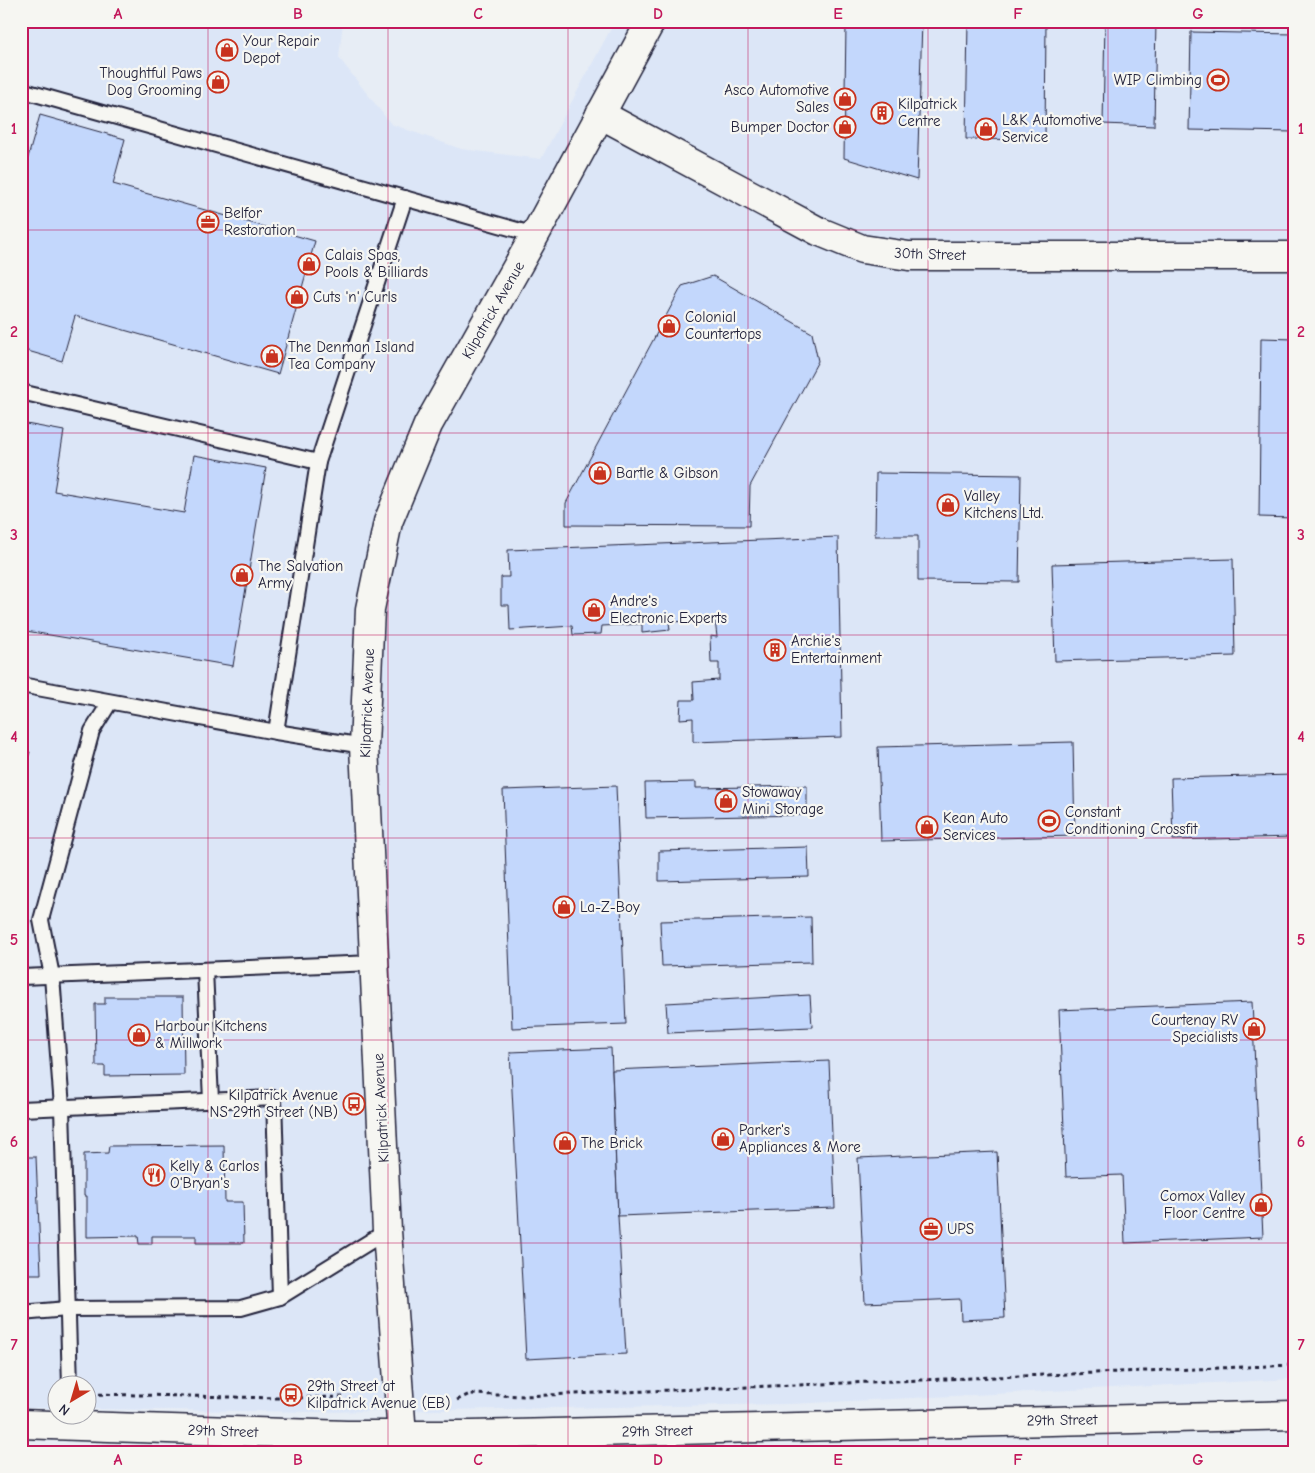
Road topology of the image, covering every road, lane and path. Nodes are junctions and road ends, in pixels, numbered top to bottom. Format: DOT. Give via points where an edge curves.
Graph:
graph roads {
  1 [pos="651,21"];
  2 [pos="21,90"];
  3 [pos="600,114"];
  4 [pos="405,198"];
  5 [pos="536,235"];
  6 [pos="1294,256"];
  7 [pos="21,392"];
  8 [pos="318,462"];
  9 [pos="21,685"];
  10 [pos="110,702"];
  11 [pos="276,732"];
  12 [pos="364,746"];
  13 [pos="374,963"];
  14 [pos="205,970"];
  15 [pos="52,976"];
  16 [pos="21,977"];
  17 [pos="211,1100"];
  18 [pos="62,1107"];
  19 [pos="21,1109"];
  20 [pos="386,1231"];
  21 [pos="280,1297"];
  22 [pos="68,1309"];
  23 [pos="21,1313"];
  24 [pos="1294,1365"];
  25 [pos="70,1376"];
  26 [pos="98,1394"];
  27 [pos="348,1397"];
  28 [pos="457,1400"];
  29 [pos="1294,1415"];
  30 [pos="98,1421"];
  31 [pos="48,1422"];
  32 [pos="21,1424"];
  33 [pos="402,1443"];
  1 -- 3 [label="street, Kilpatrick Avenue"];
  2 -- 4 [label="lane"];
  3 -- 5 [label="street, Kilpatrick Avenue"];
  3 -- 6 [label="street, 30th Street" via="818,231 862,249 909,256"];
  4 -- 5 [label="lane"];
  4 -- 8 [label="lane"];
  5 -- 12 [label="street, Kilpatrick Avenue" via="428,425 388,522 370,609"];
  7 -- 8 [label="lane"];
  8 -- 11 [label="lane"];
  9 -- 10 [label="lane"];
  10 -- 11 [label="lane"];
  10 -- 15 [label="lane" via="92,731 41,920"];
  11 -- 12 [label="lane"];
  12 -- 13 [label="street, Kilpatrick Avenue"];
  13 -- 14 [label="lane"];
  13 -- 20 [label="street, Kilpatrick Avenue"];
  14 -- 15 [label="lane"];
  14 -- 17 [label="lane"];
  15 -- 16 [label="lane"];
  15 -- 18 [label="lane"];
  17 -- 18 [label="lane"];
  17 -- 21 [label="lane" via="274,1098"];
  18 -- 19 [label="lane"];
  18 -- 22 [label="lane"];
  20 -- 21 [label="lane"];
  20 -- 33 [label="street, Kilpatrick Avenue"];
  21 -- 22 [label="lane" via="241,1308"];
  22 -- 23 [label="lane"];
  22 -- 25 [label="lane"];
  24 -- 28 [label="path" via="523,1396 470,1394"];
  26 -- 27 [label="path"];
  29 -- 33 [label="street, 29th Street" via="471,1435"];
  30 -- 33 [label="street, 29th Street" via="347,1435"];
  31 -- 32 [label="street, 29th Street"];
}
